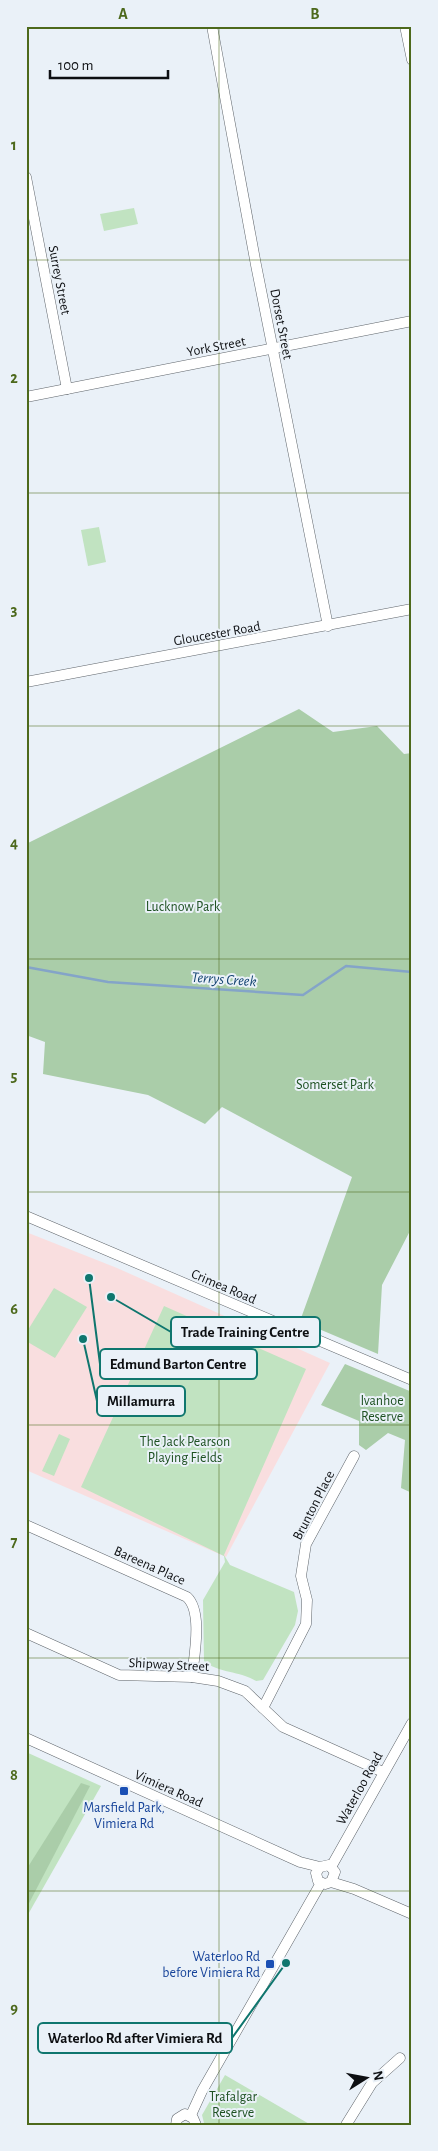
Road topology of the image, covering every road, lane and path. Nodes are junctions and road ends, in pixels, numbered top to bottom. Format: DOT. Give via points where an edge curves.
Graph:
graph roads {
  1 [pos="212,26"];
  2 [pos="405,26"];
  3 [pos="412,60"];
  4 [pos="26,177"];
  5 [pos="412,321"];
  6 [pos="273,348"];
  7 [pos="67,388"];
  8 [pos="26,397"];
  9 [pos="412,609"];
  10 [pos="328,626"];
  11 [pos="26,682"];
  12 [pos="26,1216"];
  13 [pos="412,1380"];
  14 [pos="354,1456"];
  15 [pos="26,1525"];
  16 [pos="26,1633"];
  17 [pos="192,1677"];
  18 [pos="263,1708"];
  19 [pos="412,1723"];
  20 [pos="26,1738"];
  21 [pos="383,1772"];
  22 [pos="318,1870"];
  23 [pos="330,1877"];
  24 [pos="412,1914"];
  25 [pos="400,2058"];
  26 [pos="193,2120"];
  27 [pos="176,2125"];
  28 [pos="346,2125"];
  1 -- 6 [label="street, Dorset Street"];
  2 -- 3 [label="street"];
  4 -- 7 [label="street, Surrey Street"];
  5 -- 6 [label="street, York Street"];
  6 -- 7 [label="street, York Street"];
  6 -- 10 [label="street, Dorset Street"];
  7 -- 8 [label="street, York Street"];
  9 -- 10 [label="street, Gloucester Road"];
  10 -- 11 [label="street, Gloucester Road"];
  12 -- 13 [label="street, Crimea Road"];
  14 -- 18 [label="street, Brunton Place" via="306,1544 301,1576 307,1600 306,1624"];
  15 -- 17 [label="street, Bareena Place" via="186,1597 196,1614"];
  16 -- 17 [label="street, Shipway Street" via="119,1675"];
  17 -- 18 [label="street, Shipway Street" via="246,1691"];
  18 -- 21 [label="street, Shipway Street" via="283,1727"];
  19 -- 21 [label="street, Waterloo Road"];
  20 -- 22 [label="street, Vimiera Road"];
  21 -- 23 [label="street, Waterloo Road"];
  22 -- 23 [label="street"];
  22 -- 23 [label="street" via="326,1865"];
  23 -- 24 [label="street"];
  23 -- 26 [label="street, Waterloo Road" via="202,2091"];
  25 -- 28 [label="street" via="372,2083"];
  26 -- 27 [label="street" via="180,2116"];
}
